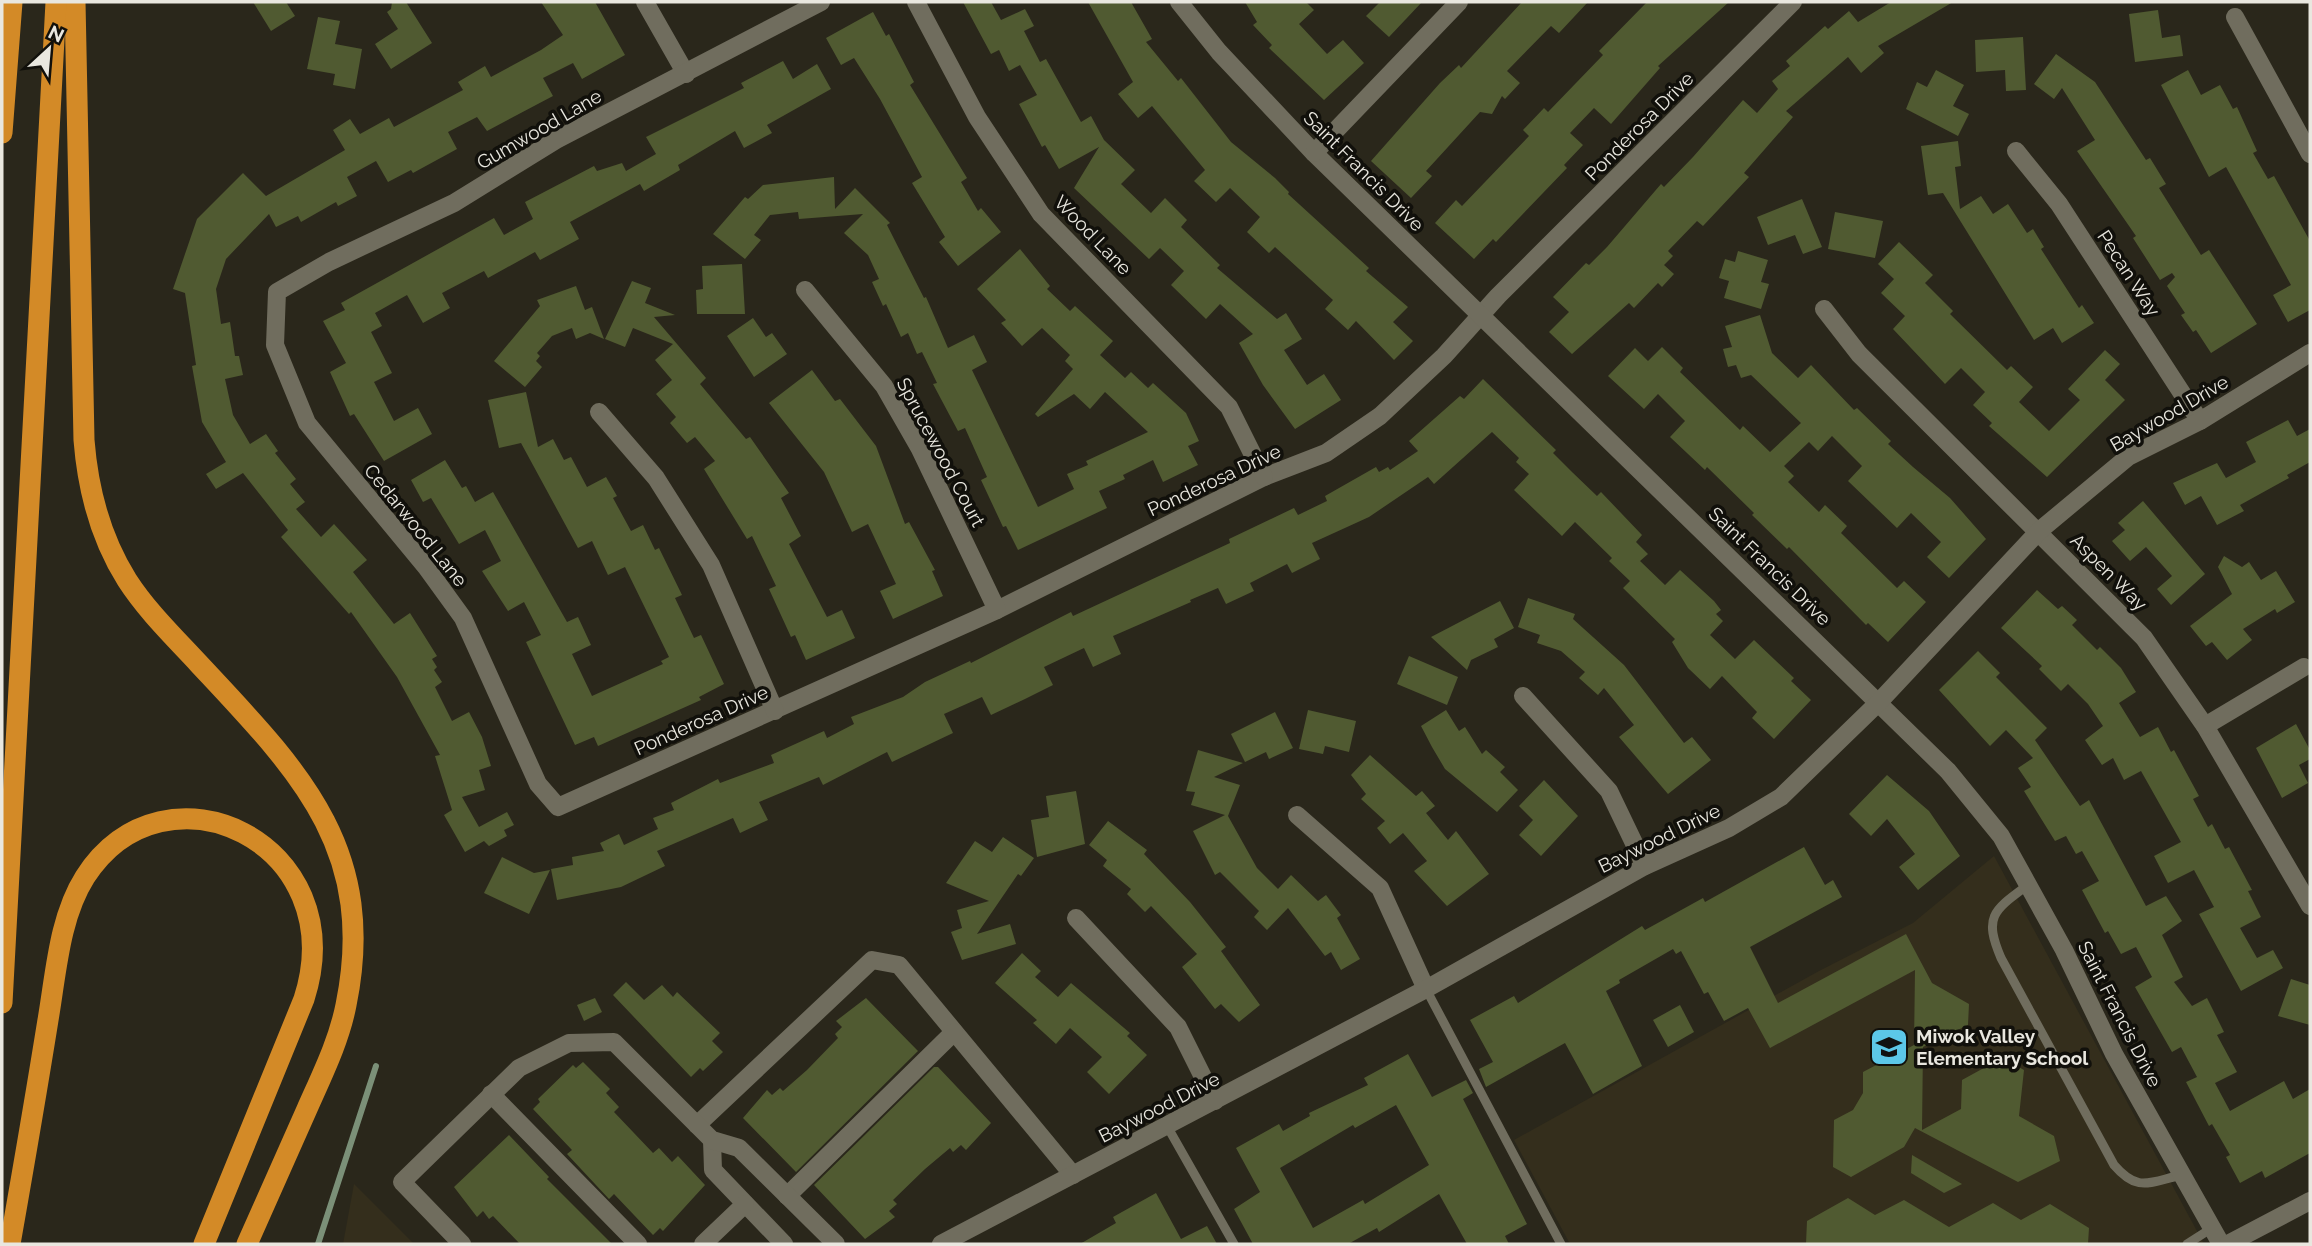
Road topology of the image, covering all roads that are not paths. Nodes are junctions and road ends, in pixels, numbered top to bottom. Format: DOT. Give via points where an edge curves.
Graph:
graph roads {
  1 [pos="12,2"];
  2 [pos="56,2"];
  3 [pos="75,2"];
  4 [pos="645,2"];
  5 [pos="821,2"];
  6 [pos="916,2"];
  7 [pos="1179,2"];
  8 [pos="1460,2"];
  9 [pos="1793,2"];
  10 [pos="2235,17"];
  11 [pos="686,74"];
  12 [pos="2,133"];
  13 [pos="2017,151"];
  14 [pos="1314,153"];
  15 [pos="2310,154"];
  16 [pos="805,290"];
  17 [pos="277,292"];
  18 [pos="1824,309"];
  19 [pos="1482,315"];
  20 [pos="2310,353"];
  21 [pos="599,412"];
  22 [pos="2200,421"];
  23 [pos="1264,477"];
  24 [pos="2039,531"];
  25 [pos="997,610"];
  26 [pos="2304,667"];
  27 [pos="1524,696"];
  28 [pos="1879,702"];
  29 [pos="775,711"];
  30 [pos="2205,726"];
  31 [pos="538,784"];
  32 [pos="1297,816"];
  33 [pos="1646,866"];
  34 [pos="2028,885"];
  35 [pos="2310,906"];
  36 [pos="1076,918"];
  37 [pos="1426,989"];
  38 [pos="2,1003"];
  39 [pos="954,1032"];
  40 [pos="491,1094"];
  41 [pos="1215,1101"];
  42 [pos="697,1125"];
  43 [pos="1167,1126"];
  44 [pos="712,1140"];
  45 [pos="1073,1175"];
  46 [pos="2182,1175"];
  47 [pos="787,1196"];
  48 [pos="2310,1201"];
  49 [pos="745,1204"];
  50 [pos="2216,1236"];
  51 [pos="11,1239"];
  52 [pos="204,1244"];
  53 [pos="247,1244"];
  54 [pos="462,1244"];
  55 [pos="638,1244"];
  56 [pos="703,1244"];
  57 [pos="784,1244"];
  58 [pos="836,1244"];
  59 [pos="941,1244"];
  60 [pos="1234,1244"];
  61 [pos="1561,1244"];
  62 [pos="2188,1244"];
  63 [pos="2228,1244"];
  1 -- 12 [label="highway"];
  2 -- 38 [label="highway"];
  3 -- 53 [label="highway" via="84,440 99,520 136,593 272,742 312,794 332,834 350,898 353,964 343,1019"];
  4 -- 11 [label="street"];
  5 -- 11 [label="street, Gumwood Lane"];
  6 -- 23 [label="street, Wood Lane" via="977,117 1041,214 1228,407"];
  7 -- 14 [label="street, Saint Francis Drive" via="1219,52"];
  8 -- 14 [label="street"];
  9 -- 19 [label="street, Ponderosa Drive"];
  10 -- 15 [label="street"];
  11 -- 17 [label="street, Gumwood Lane" via="556,140 453,203"];
  13 -- 22 [label="street, Pecan Way" via="2059,204"];
  14 -- 19 [label="street, Saint Francis Drive"];
  16 -- 25 [label="street, Sprucewood Court" via="884,386 920,449"];
  17 -- 31 [label="street, Cedarwood Lane" via="275,345 307,424 463,618"];
  18 -- 24 [label="street, Aspen Way" via="1859,355"];
  19 -- 23 [label="street, Ponderosa Drive" via="1380,416 1326,453"];
  19 -- 28 [label="street, Saint Francis Drive"];
  20 -- 22 [label="street, Baywood Drive"];
  21 -- 29 [label="street" via="656,478 711,565"];
  22 -- 24 [label="street, Baywood Drive" via="2128,457"];
  23 -- 25 [label="street, Ponderosa Drive"];
  24 -- 28 [label="street, Baywood Drive"];
  24 -- 30 [label="street, Aspen Way" via="2144,638"];
  25 -- 29 [label="street, Ponderosa Drive"];
  26 -- 30 [label="street"];
  27 -- 33 [label="street" via="1609,791"];
  28 -- 33 [label="street, Baywood Drive" via="1781,797 1729,828"];
  28 -- 34 [label="street, Saint Francis Drive" via="1956,780 2001,836"];
  29 -- 31 [label="street, Ponderosa Drive" via="558,807"];
  30 -- 35 [label="street, Aspen Way"];
  32 -- 37 [label="street" via="1380,888"];
  33 -- 37 [label="street, Baywood Drive"];
  34 -- 46 [label="street, Saint Francis Drive"];
  34 -- 46 [label="lane" via="1996,912 1990,933 2001,958 2127,1181 2145,1185"];
  36 -- 41 [label="street" via="1178,1027"];
  37 -- 41 [label="street, Baywood Drive"];
  37 -- 61 [label="lane"];
  39 -- 42 [label="street" via="898,965 872,960"];
  39 -- 45 [label="street"];
  39 -- 47 [label="street"];
  40 -- 42 [label="street" via="519,1068 569,1043 614,1042"];
  40 -- 54 [label="street" via="402,1182"];
  40 -- 55 [label="street"];
  41 -- 43 [label="street, Baywood Drive"];
  42 -- 44 [label="street"];
  43 -- 45 [label="street, Baywood Drive"];
  43 -- 60 [label="lane"];
  44 -- 47 [label="street" via="738,1148"];
  44 -- 49 [label="street" via="713,1170"];
  45 -- 59 [label="street, Baywood Drive"];
  46 -- 50 [label="street, Saint Francis Drive"];
  47 -- 58 [label="street"];
  48 -- 63 [label="street"];
  49 -- 56 [label="street"];
  49 -- 57 [label="street"];
  50 -- 62 [label="lane"];
  51 -- 52 [label="highway" via="58,962 74,897 97,861 121,840 150,826 193,820 234,829 279,859 303,894 314,946 304,999"];
}
